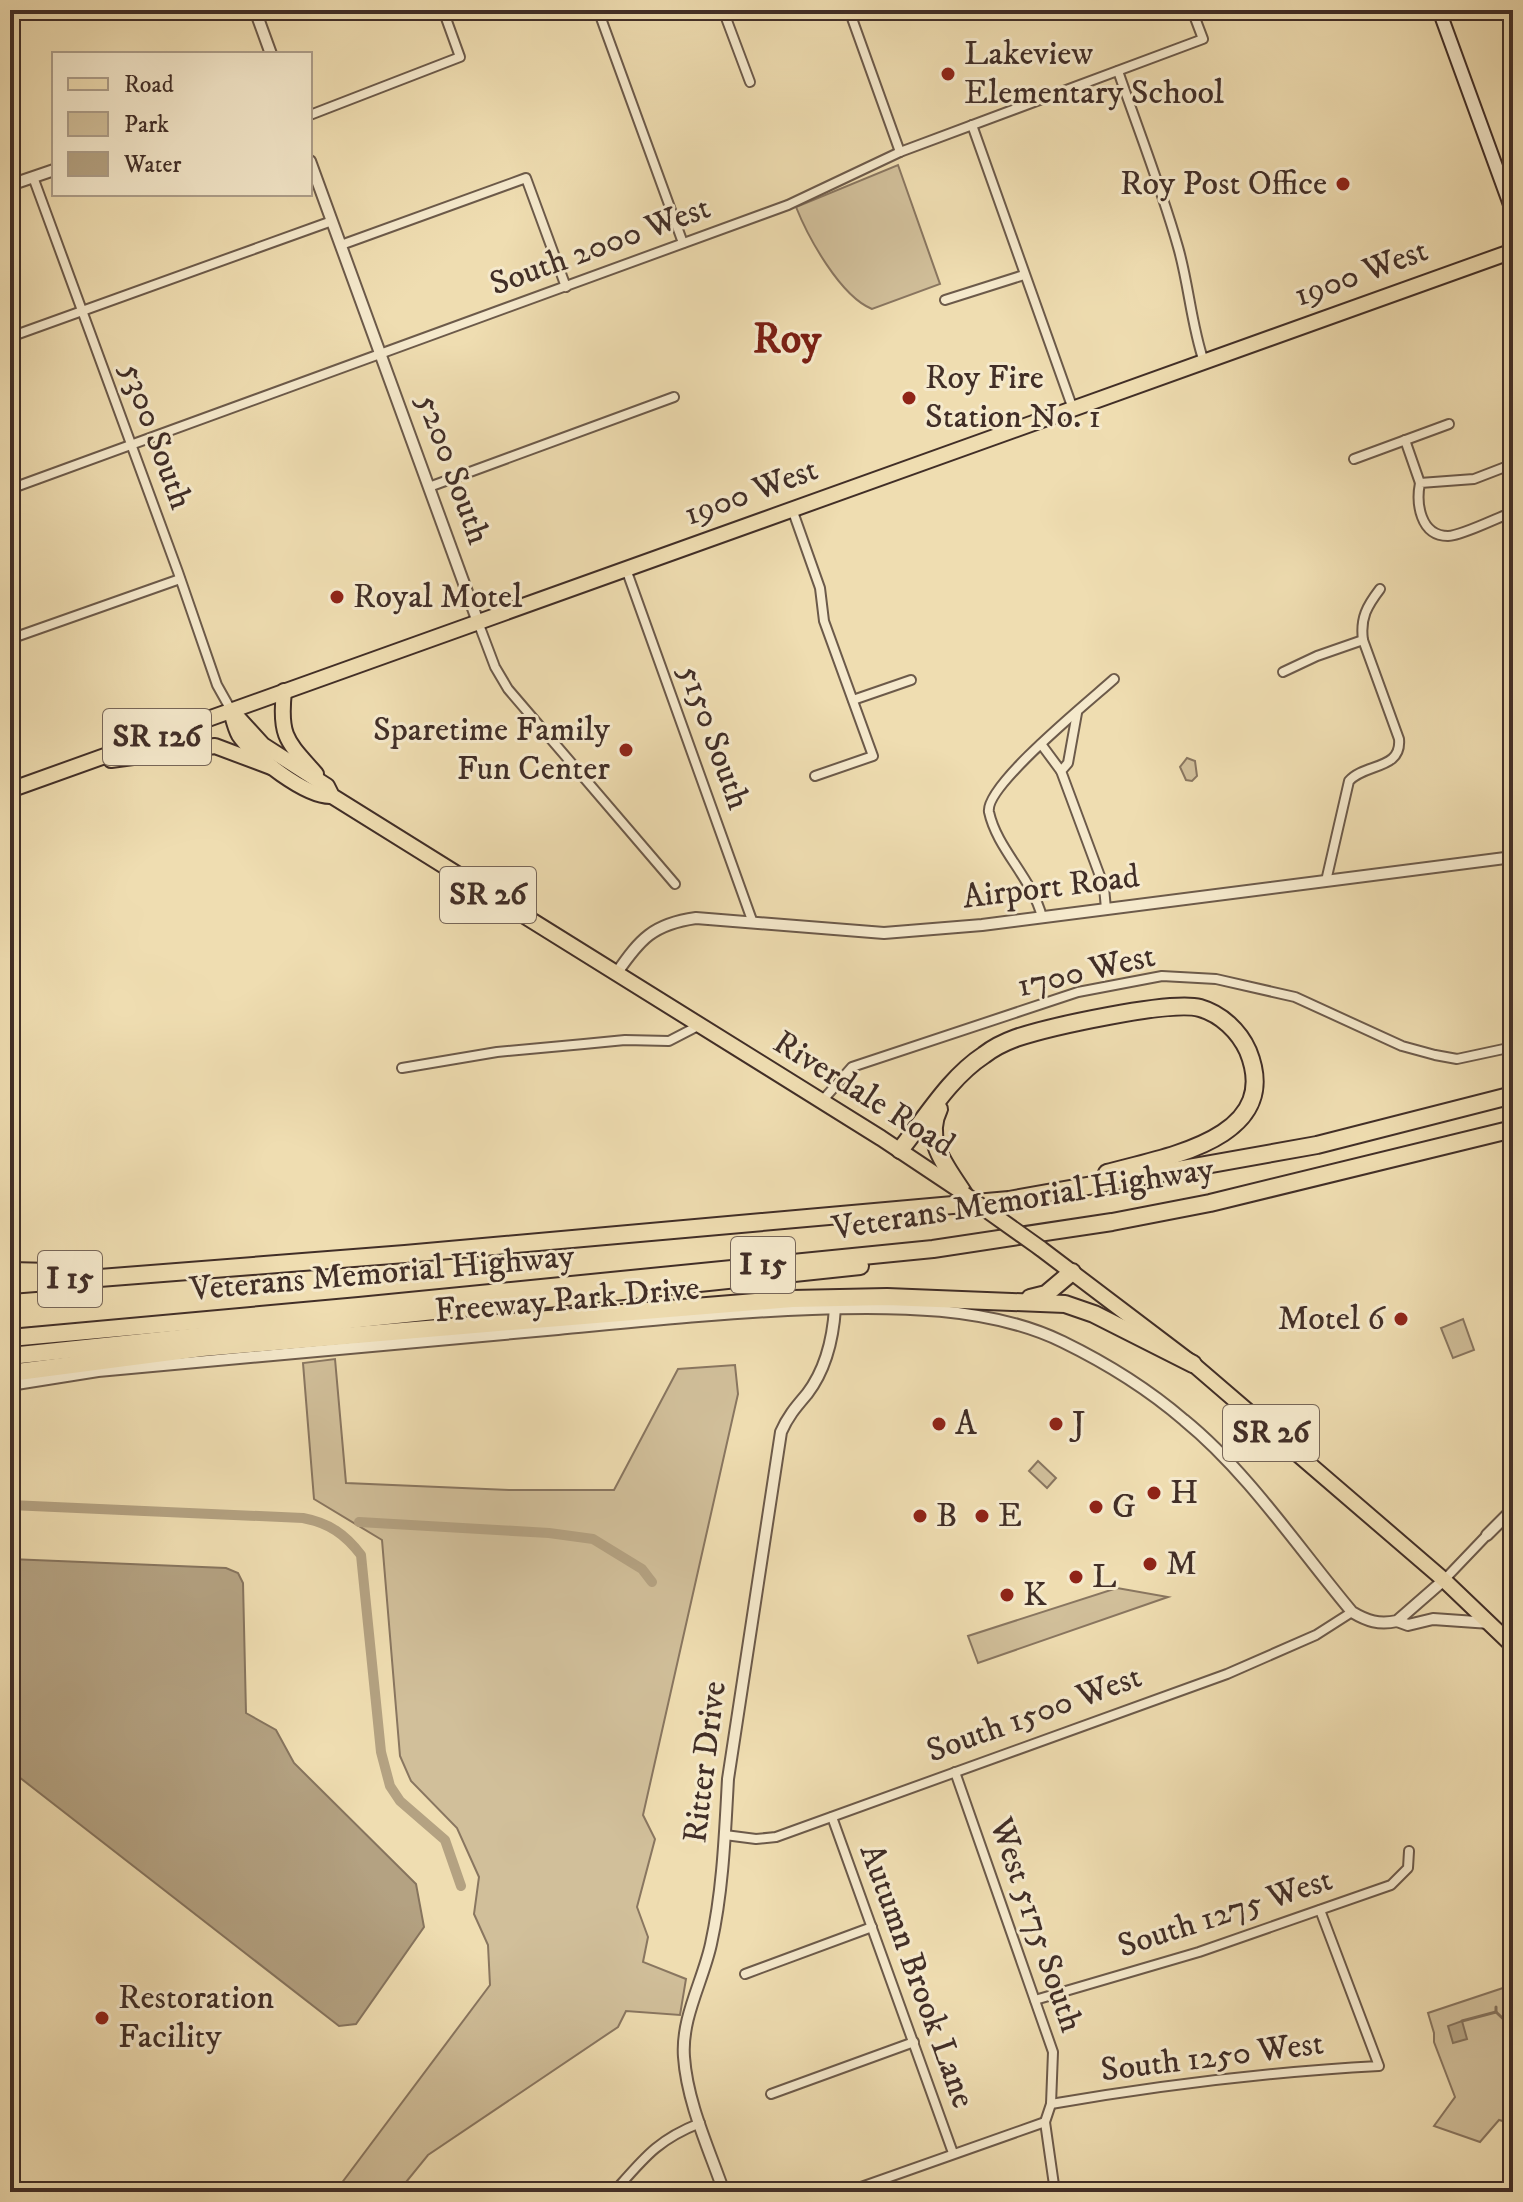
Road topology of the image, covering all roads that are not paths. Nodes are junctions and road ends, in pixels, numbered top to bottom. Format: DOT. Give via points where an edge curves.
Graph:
graph roads {
  1 [pos="255,10"];
  2 [pos="443,10"];
  3 [pos="598,10"];
  4 [pos="723,10"];
  5 [pos="849,10"];
  6 [pos="1192,10"];
  7 [pos="1439,10"];
  8 [pos="270,52"];
  9 [pos="1118,71"];
  10 [pos="750,82"];
  11 [pos="312,114"];
  12 [pos="972,125"];
  13 [pos="900,152"];
  14 [pos="312,166"];
  15 [pos="52,171"];
  16 [pos="33,177"];
  17 [pos="10,185"];
  18 [pos="1513,213"];
  19 [pos="332,221"];
  20 [pos="683,243"];
  21 [pos="341,245"];
  22 [pos="1513,251"];
  23 [pos="1024,275"];
  24 [pos="566,287"];
  25 [pos="945,300"];
  26 [pos="83,311"];
  27 [pos="10,337"];
  28 [pos="381,354"];
  29 [pos="1204,362"];
  30 [pos="674,397"];
  31 [pos="1073,409"];
  32 [pos="1449,424"];
  33 [pos="1405,440"];
  34 [pos="132,446"];
  35 [pos="1354,459"];
  36 [pos="1513,464"];
  37 [pos="1420,483"];
  38 [pos="429,487"];
  39 [pos="10,489"];
  40 [pos="792,509"];
  41 [pos="1513,512"];
  42 [pos="626,569"];
  43 [pos="180,579"];
  44 [pos="1380,589"];
  45 [pos="478,622"];
  46 [pos="10,639"];
  47 [pos="1363,640"];
  48 [pos="1283,672"];
  49 [pos="1114,679"];
  50 [pos="911,680"];
  51 [pos="284,691"];
  52 [pos="853,700"];
  53 [pos="231,710"];
  54 [pos="1078,711"];
  55 [pos="1041,744"];
  56 [pos="83,764"];
  57 [pos="271,767"];
  58 [pos="1061,771"];
  59 [pos="815,776"];
  60 [pos="10,790"];
  61 [pos="330,791"];
  62 [pos="1513,857"];
  63 [pos="1326,881"];
  64 [pos="675,884"];
  65 [pos="1106,909"];
  66 [pos="1042,917"];
  67 [pos="753,923"];
  68 [pos="616,974"];
  69 [pos="698,1026"];
  70 [pos="1513,1047"];
  71 [pos="402,1068"];
  72 [pos="946,1093"];
  73 [pos="1513,1095"];
  74 [pos="822,1101"];
  75 [pos="1513,1129"];
  76 [pos="900,1150"];
  77 [pos="964,1194"];
  78 [pos="1009,1200"];
  79 [pos="933,1249"];
  80 [pos="10,1271"];
  81 [pos="1072,1272"];
  82 [pos="130,1273"];
  83 [pos="10,1285"];
  84 [pos="1013,1302"];
  85 [pos="835,1308"];
  86 [pos="10,1338"];
  87 [pos="10,1356"];
  88 [pos="1193,1364"];
  89 [pos="10,1373"];
  90 [pos="10,1385"];
  91 [pos="1513,1509"];
  92 [pos="1487,1535"];
  93 [pos="1444,1580"];
  94 [pos="1352,1612"];
  95 [pos="1397,1621"];
  96 [pos="1490,1623"];
  97 [pos="1513,1646"];
  98 [pos="955,1772"];
  99 [pos="832,1817"];
  100 [pos="725,1835"];
  101 [pos="1409,1851"];
  102 [pos="1320,1910"];
  103 [pos="872,1927"];
  104 [pos="745,1974"];
  105 [pos="1035,2000"];
  106 [pos="914,2042"];
  107 [pos="771,2094"];
  108 [pos="1051,2104"];
  109 [pos="1045,2122"];
  110 [pos="700,2123"];
  111 [pos="953,2153"];
  112 [pos="614,2192"];
  113 [pos="724,2192"];
  114 [pos="847,2192"];
  115 [pos="1055,2192"];
  1 -- 8 [label="street"];
  2 -- 11 [label="street" via="460,57"];
  3 -- 20 [label="street"];
  4 -- 10 [label="street"];
  5 -- 13 [label="street"];
  6 -- 9 [label="street, South 2000 West" via="1203,39"];
  7 -- 18 [label="main road"];
  9 -- 12 [label="street, South 2000 West"];
  9 -- 29 [label="street" via="1177,244"];
  12 -- 13 [label="street, South 2000 West"];
  12 -- 23 [label="street"];
  13 -- 20 [label="street, South 2000 West" via="788,205"];
  14 -- 19 [label="street, 5200 South"];
  15 -- 16 [label="street"];
  16 -- 17 [label="street"];
  16 -- 26 [label="street, 5300 South"];
  19 -- 21 [label="street, 5200 South"];
  19 -- 26 [label="street"];
  20 -- 24 [label="street, South 2000 West"];
  21 -- 24 [label="street" via="526,178"];
  21 -- 28 [label="street, 5200 South"];
  22 -- 29 [label="main road, 1900 West / SR 126"];
  23 -- 25 [label="street"];
  23 -- 31 [label="street"];
  24 -- 28 [label="street, South 2000 West"];
  26 -- 27 [label="street"];
  26 -- 34 [label="street, 5300 South"];
  28 -- 34 [label="street, South 2000 West"];
  28 -- 38 [label="street, 5200 South"];
  29 -- 31 [label="main road, 1900 West / SR 126"];
  30 -- 38 [label="street"];
  31 -- 40 [label="main road, 1900 West / SR 126"];
  32 -- 33 [label="street"];
  33 -- 35 [label="street"];
  33 -- 37 [label="street"];
  34 -- 39 [label="street, South 2000 West"];
  34 -- 43 [label="street, 5300 South"];
  36 -- 37 [label="street" via="1474,479"];
  37 -- 41 [label="street" via="1421,519 1434,532 1449,536"];
  38 -- 45 [label="street, 5200 South"];
  40 -- 42 [label="main road, 1900 West / SR 126"];
  40 -- 52 [label="street"];
  42 -- 45 [label="main road, 1900 West / SR 126"];
  42 -- 67 [label="street, 5150 South"];
  43 -- 46 [label="street"];
  43 -- 53 [label="street, 5300 South"];
  44 -- 47 [label="street" via="1361,624"];
  45 -- 51 [label="main road, 1900 West / SR 126"];
  45 -- 64 [label="street, 5200 South" via="508,689"];
  47 -- 48 [label="street"];
  47 -- 63 [label="street" via="1400,748 1389,762 1349,781"];
  49 -- 54 [label="street"];
  50 -- 52 [label="street"];
  51 -- 53 [label="main road, 1900 West / SR 126"];
  51 -- 61 [label="main road" via="282,728"];
  52 -- 59 [label="street" via="873,756"];
  53 -- 56 [label="main road, 1900 West / SR 126"];
  53 -- 57 [label="main road, Riverdale Road / SR 26" via="237,733"];
  53 -- 61 [label="main road, Riverdale Road / SR 26" via="263,745"];
  54 -- 55 [label="street"];
  54 -- 58 [label="street" via="1068,763"];
  55 -- 58 [label="street"];
  55 -- 66 [label="street" via="1019,763 989,803 989,813 1037,896"];
  56 -- 57 [label="main road" via="215,746"];
  56 -- 60 [label="main road, 1900 West / SR 126"];
  57 -- 61 [label="main road, Riverdale Road / SR 26" via="322,797"];
  58 -- 65 [label="street" via="1104,887"];
  61 -- 68 [label="main road, Riverdale Road / SR 26"];
  62 -- 63 [label="street, Airport Road"];
  63 -- 65 [label="street, Airport Road"];
  65 -- 66 [label="street, Airport Road"];
  66 -- 67 [label="street, Airport Road" via="884,933"];
  67 -- 68 [label="street, Airport Road" via="675,921 642,939"];
  68 -- 69 [label="main road, Riverdale Road / SR 26"];
  69 -- 71 [label="street" via="669,1041 555,1046"];
  69 -- 74 [label="main road, Riverdale Road / SR 26"];
  70 -- 74 [label="street, 1700 West" via="1457,1059 1435,1055 1402,1046 1295,997 1216,979 1162,976 1078,992 852,1067"];
  72 -- 76 [label="highway"];
  72 -- 77 [label="highway" via="933,1133 937,1150"];
  72 -- 78 [label="highway" via="981,1056 1014,1038 1171,1006 1214,1014 1245,1045 1254,1068 1254,1091 1247,1109 1223,1135 1193,1150"];
  73 -- 78 [label="highway, Veterans Memorial Highway / I 15" via="1317,1145"];
  74 -- 76 [label="main road, Riverdale Road / SR 26"];
  75 -- 79 [label="highway, Veterans Memorial Highway / I 15" via="1210,1203"];
  76 -- 77 [label="main road, Riverdale Road / SR 26"];
  77 -- 81 [label="main road, Riverdale Road / SR 26, bridge"];
  78 -- 82 [label="highway, Veterans Memorial Highway / I 15"];
  79 -- 86 [label="highway, Veterans Memorial Highway / I 15"];
  79 -- 87 [label="highway" via="874,1265"];
  80 -- 82 [label="highway"];
  81 -- 84 [label="highway" via="1046,1294"];
  81 -- 88 [label="main road, Riverdale Road / SR 26"];
  82 -- 83 [label="highway, Veterans Memorial Highway / I 15"];
  84 -- 88 [label="highway" via="1079,1308"];
  84 -- 89 [label="highway" via="792,1299 202,1348"];
  85 -- 90 [label="street, Freeway Park Drive" via="361,1346 98,1371"];
  85 -- 94 [label="street, Freeway Park Drive" via="924,1309 999,1320 1059,1340 1105,1364 1186,1421 1226,1460"];
  85 -- 100 [label="street, Ritter Drive" via="822,1370 781,1432 728,1779"];
  88 -- 93 [label="main road, Riverdale Road / SR 26"];
  91 -- 92 [label="street"];
  92 -- 93 [label="street"];
  93 -- 95 [label="street"];
  93 -- 96 [label="main road, Riverdale Road / SR 26"];
  94 -- 95 [label="street" via="1368,1622"];
  94 -- 98 [label="street, South 1500 West" via="1316,1635 1227,1674"];
  95 -- 96 [label="street"];
  96 -- 97 [label="main road, Riverdale Road / SR 26"];
  98 -- 99 [label="street, South 1500 West"];
  98 -- 105 [label="street, West 5175 South"];
  99 -- 100 [label="street, South 1500 West" via="776,1837"];
  99 -- 103 [label="street, Autumn Brook Lane"];
  100 -- 110 [label="street, Ritter Drive" via="711,1944 685,2033 684,2056"];
  101 -- 102 [label="street, South 1275 West" via="1408,1868 1391,1885"];
  102 -- 105 [label="street, South 1275 West"];
  102 -- 108 [label="street, South 1250 West" via="1379,2066 1218,2078"];
  103 -- 104 [label="street"];
  103 -- 106 [label="street, Autumn Brook Lane"];
  105 -- 108 [label="street, West 5175 South" via="1053,2052"];
  106 -- 107 [label="street"];
  106 -- 111 [label="street, Autumn Brook Lane"];
  108 -- 109 [label="street, West 5175 South"];
  109 -- 111 [label="street"];
  109 -- 115 [label="street, West 5175 South"];
  110 -- 112 [label="street" via="654,2148"];
  110 -- 113 [label="street, Ritter Drive"];
  111 -- 114 [label="street"];
}
